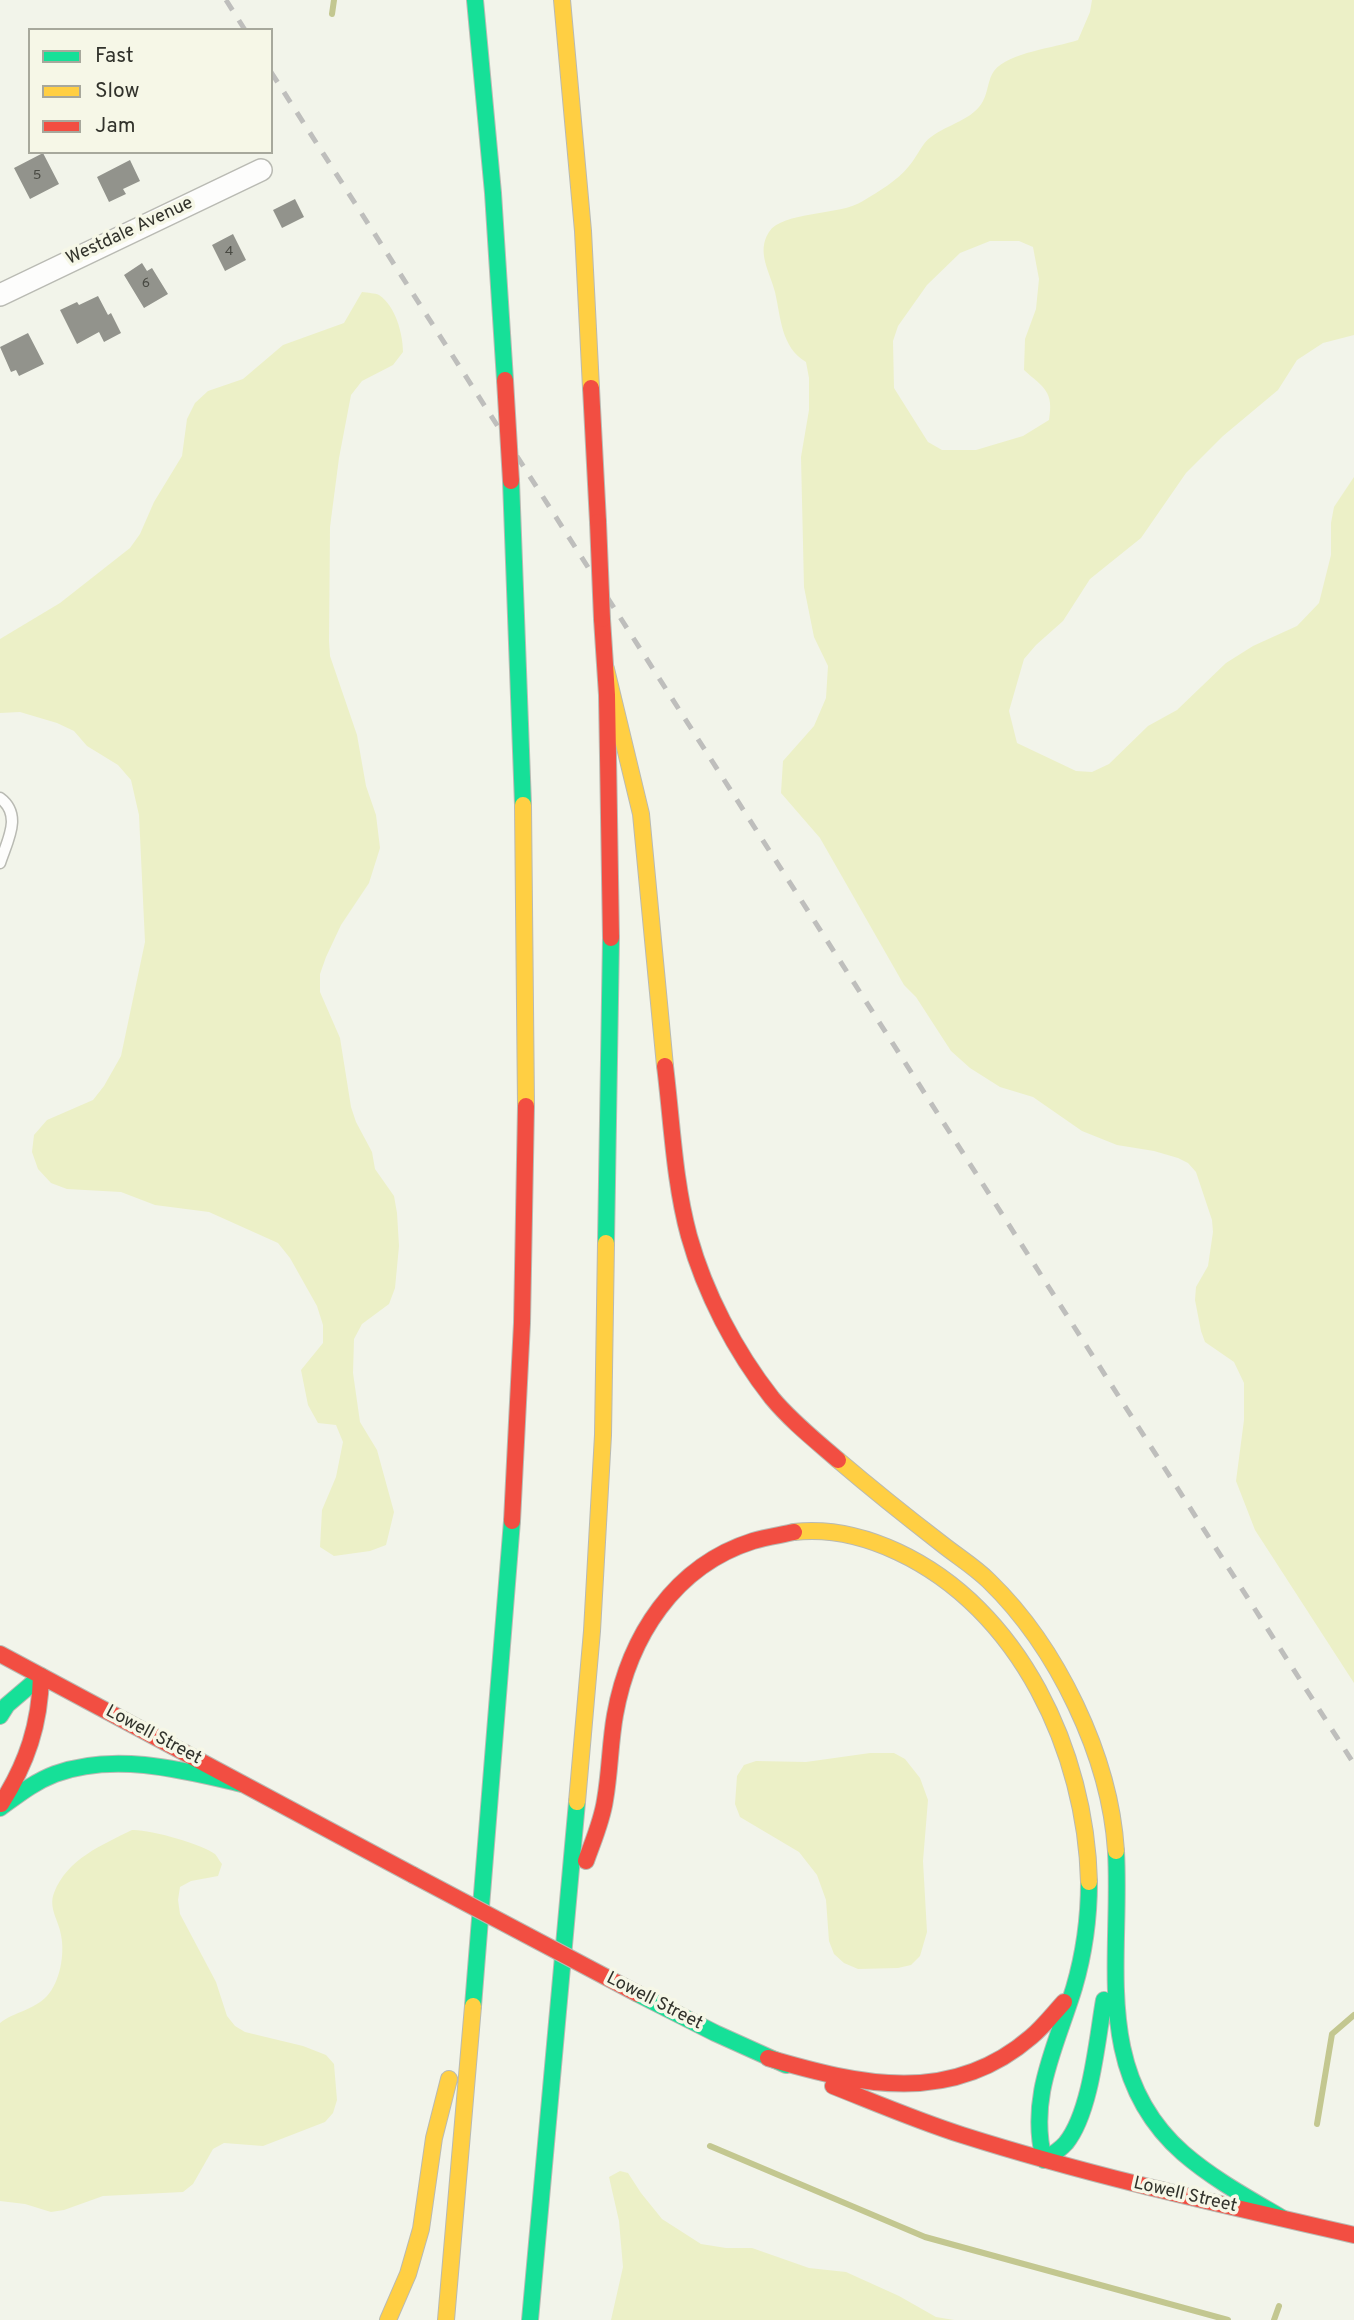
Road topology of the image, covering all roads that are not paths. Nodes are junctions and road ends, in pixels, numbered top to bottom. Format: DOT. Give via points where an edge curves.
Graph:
graph roads {
  1 [pos="475,0"];
  2 [pos="562,0"];
  3 [pos="261,170"];
  4 [pos="0,295"];
  5 [pos="606,669"];
  6 [pos="0,798"];
  7 [pos="0,863"];
  8 [pos="0,1654"];
  9 [pos="41,1676"];
  10 [pos="0,1716"];
  11 [pos="242,1784"];
  12 [pos="0,1806"];
  13 [pos="564,1933"];
  14 [pos="1116,1937"];
  15 [pos="475,1977"];
  16 [pos="1076,1983"];
  17 [pos="768,2058"];
  18 [pos="1044,2160"];
  19 [pos="1282,2218"];
  20 [pos="1354,2235"];
  21 [pos="388,2320"];
  22 [pos="446,2320"];
  23 [pos="530,2320"];
  1 -- 15 [label="main road, bridge" via="505,380 525,811 525,1140 514,1484 504,1660"];
  2 -- 5 [label="main road, bridge" via="583,231"];
  3 -- 4 [label="street, Westdale Avenue"];
  5 -- 13 [label="main road" via="611,938 603,1435 592,1631"];
  5 -- 14 [label="main road" via="641,814 679,1182 689,1235 706,1286 741,1354 772,1398 869,1487 988,1580 1060,1673 1081,1715 1108,1798 1116,1855"];
  6 -- 7 [label="lane" via="10,809 13,824"];
  8 -- 9 [label="main road, Lowell Street"];
  9 -- 10 [label="main road"];
  9 -- 11 [label="main road, Lowell Street"];
  9 -- 12 [label="main road" via="36,1732"];
  11 -- 12 [label="main road" via="172,1768 107,1763 46,1779"];
  11 -- 17 [label="main road, Lowell Street, bridge"];
  13 -- 16 [label="main road" via="606,1799 622,1682 652,1617 684,1580 730,1549 785,1532 841,1532 897,1550 943,1577 1007,1642 1033,1680 1070,1767 1086,1837 1088,1904"];
  13 -- 23 [label="main road"];
  14 -- 18 [label="main road" via="1082,2108 1067,2142"];
  14 -- 19 [label="main road" via="1118,2029 1138,2097 1168,2140 1199,2168"];
  15 -- 21 [label="main road" via="434,2138 421,2229"];
  15 -- 22 [label="main road"];
  16 -- 17 [label="main road" via="1032,2038 988,2068 960,2079 917,2085 857,2083"];
  16 -- 18 [label="main road" via="1040,2107 1037,2134"];
  17 -- 18 [label="main road, Lowell Street" via="930,2125"];
  18 -- 19 [label="main road, Lowell Street"];
  19 -- 20 [label="main road, Lowell Street"];
}
